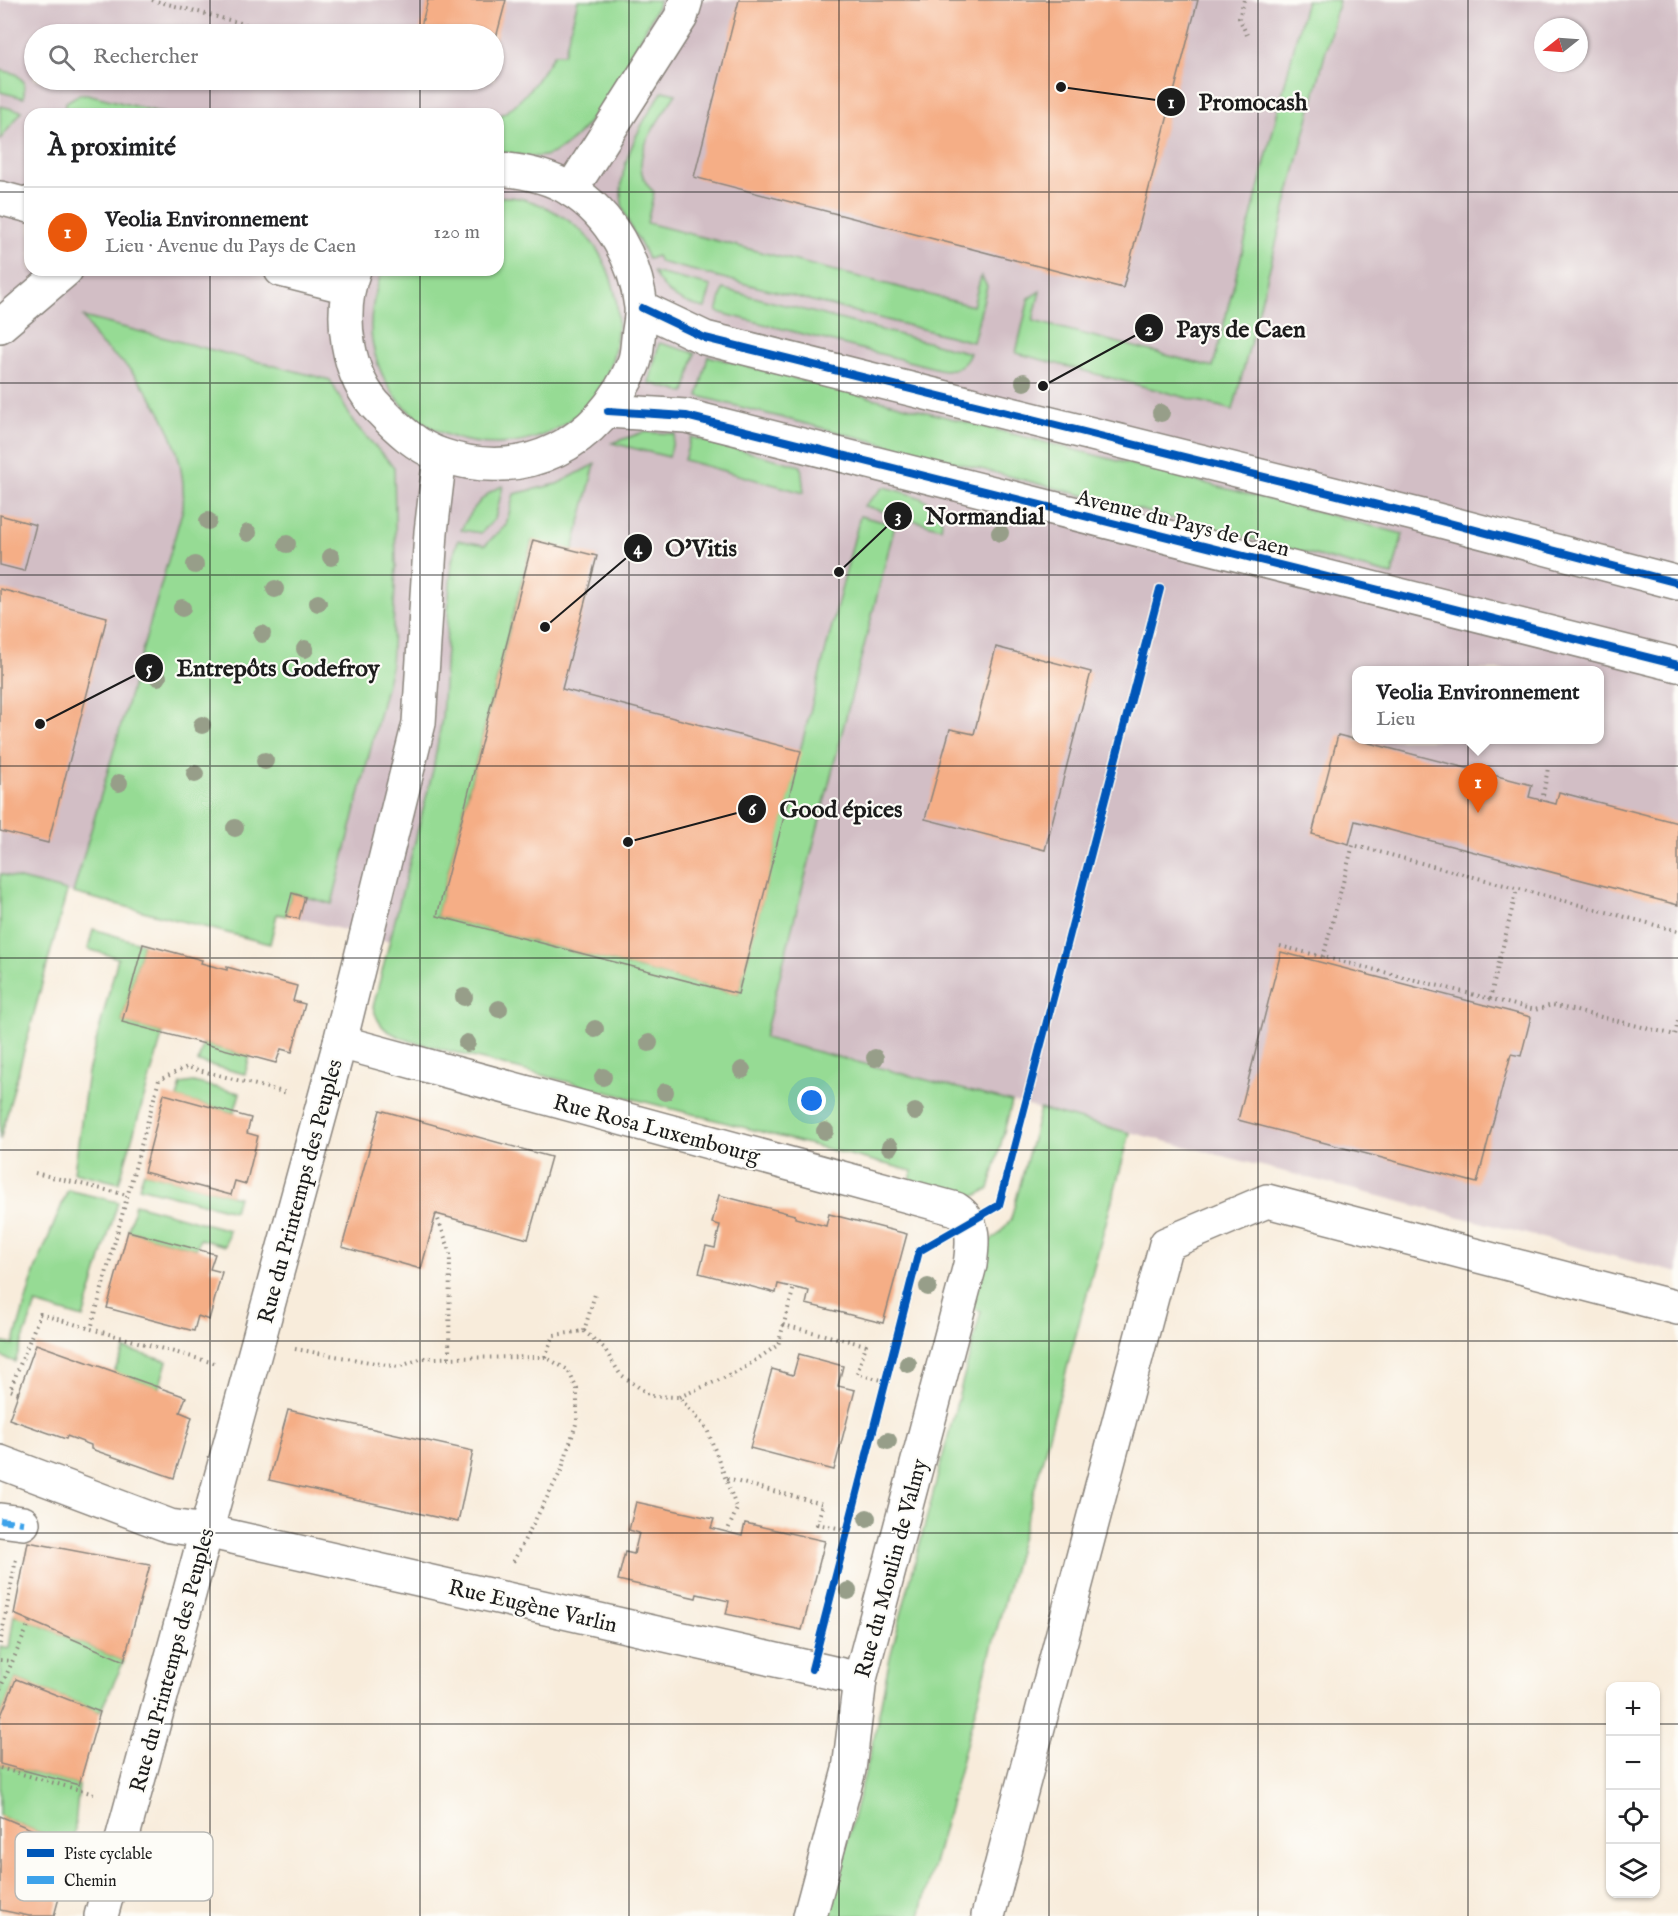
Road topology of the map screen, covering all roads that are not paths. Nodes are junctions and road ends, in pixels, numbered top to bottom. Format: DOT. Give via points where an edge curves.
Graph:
graph roads {
  1 [pos="686,0"];
  2 [pos="504,170"];
  3 [pos="571,190"];
  4 [pos="0,198"];
  5 [pos="24,204"];
  6 [pos="59,276"];
  7 [pos="328,276"];
  8 [pos="351,279"];
  9 [pos="642,308"];
  10 [pos="0,326"];
  11 [pos="608,411"];
  12 [pos="440,455"];
  13 [pos="1678,583"];
  14 [pos="1678,665"];
  15 [pos="340,1042"];
  16 [pos="968,1222"];
  17 [pos="1678,1308"];
  18 [pos="0,1461"];
  19 [pos="206,1531"];
  20 [pos="860,1679"];
  21 [pos="124,1832"];
  22 [pos="105,1901"];
  23 [pos="101,1916"];
  24 [pos="810,1916"];
  25 [pos="988,1916"];
  1 -- 3 [label="street" via="681,17"];
  2 -- 3 [label="street" via="529,172"];
  3 -- 9 [label="street" via="606,220 630,260"];
  4 -- 5 [label="street"];
  6 -- 10 [label="street"];
  7 -- 8 [label="street"];
  8 -- 12 [label="street" via="345,315 347,342 355,368 375,405 404,435"];
  9 -- 11 [label="street" via="634,363"];
  9 -- 13 [label="street" via="705,338"];
  11 -- 12 [label="street" via="568,445 527,461 483,465"];
  11 -- 14 [label="street, Avenue du Pays de Caen" via="686,416"];
  12 -- 15 [label="street, Rue du Printemps des Peuples" via="419,723"];
  15 -- 16 [label="street, Rue Rosa Luxembourg" via="956,1209"];
  15 -- 19 [label="street, Rue du Printemps des Peuples"];
  16 -- 20 [label="street, Rue du Moulin de Valmy" via="974,1235 970,1264"];
  17 -- 25 [label="street" via="1267,1201 1166,1244"];
  18 -- 19 [label="street, Rue Eugène Varlin" via="170,1526"];
  19 -- 20 [label="street, Rue Eugène Varlin"];
  19 -- 21 [label="street, Rue du Printemps des Peuples"];
  20 -- 24 [label="street, Rue du Moulin de Valmy" via="849,1770"];
  22 -- 23 [label="street, Rue du Printemps des Peuples"];
}
